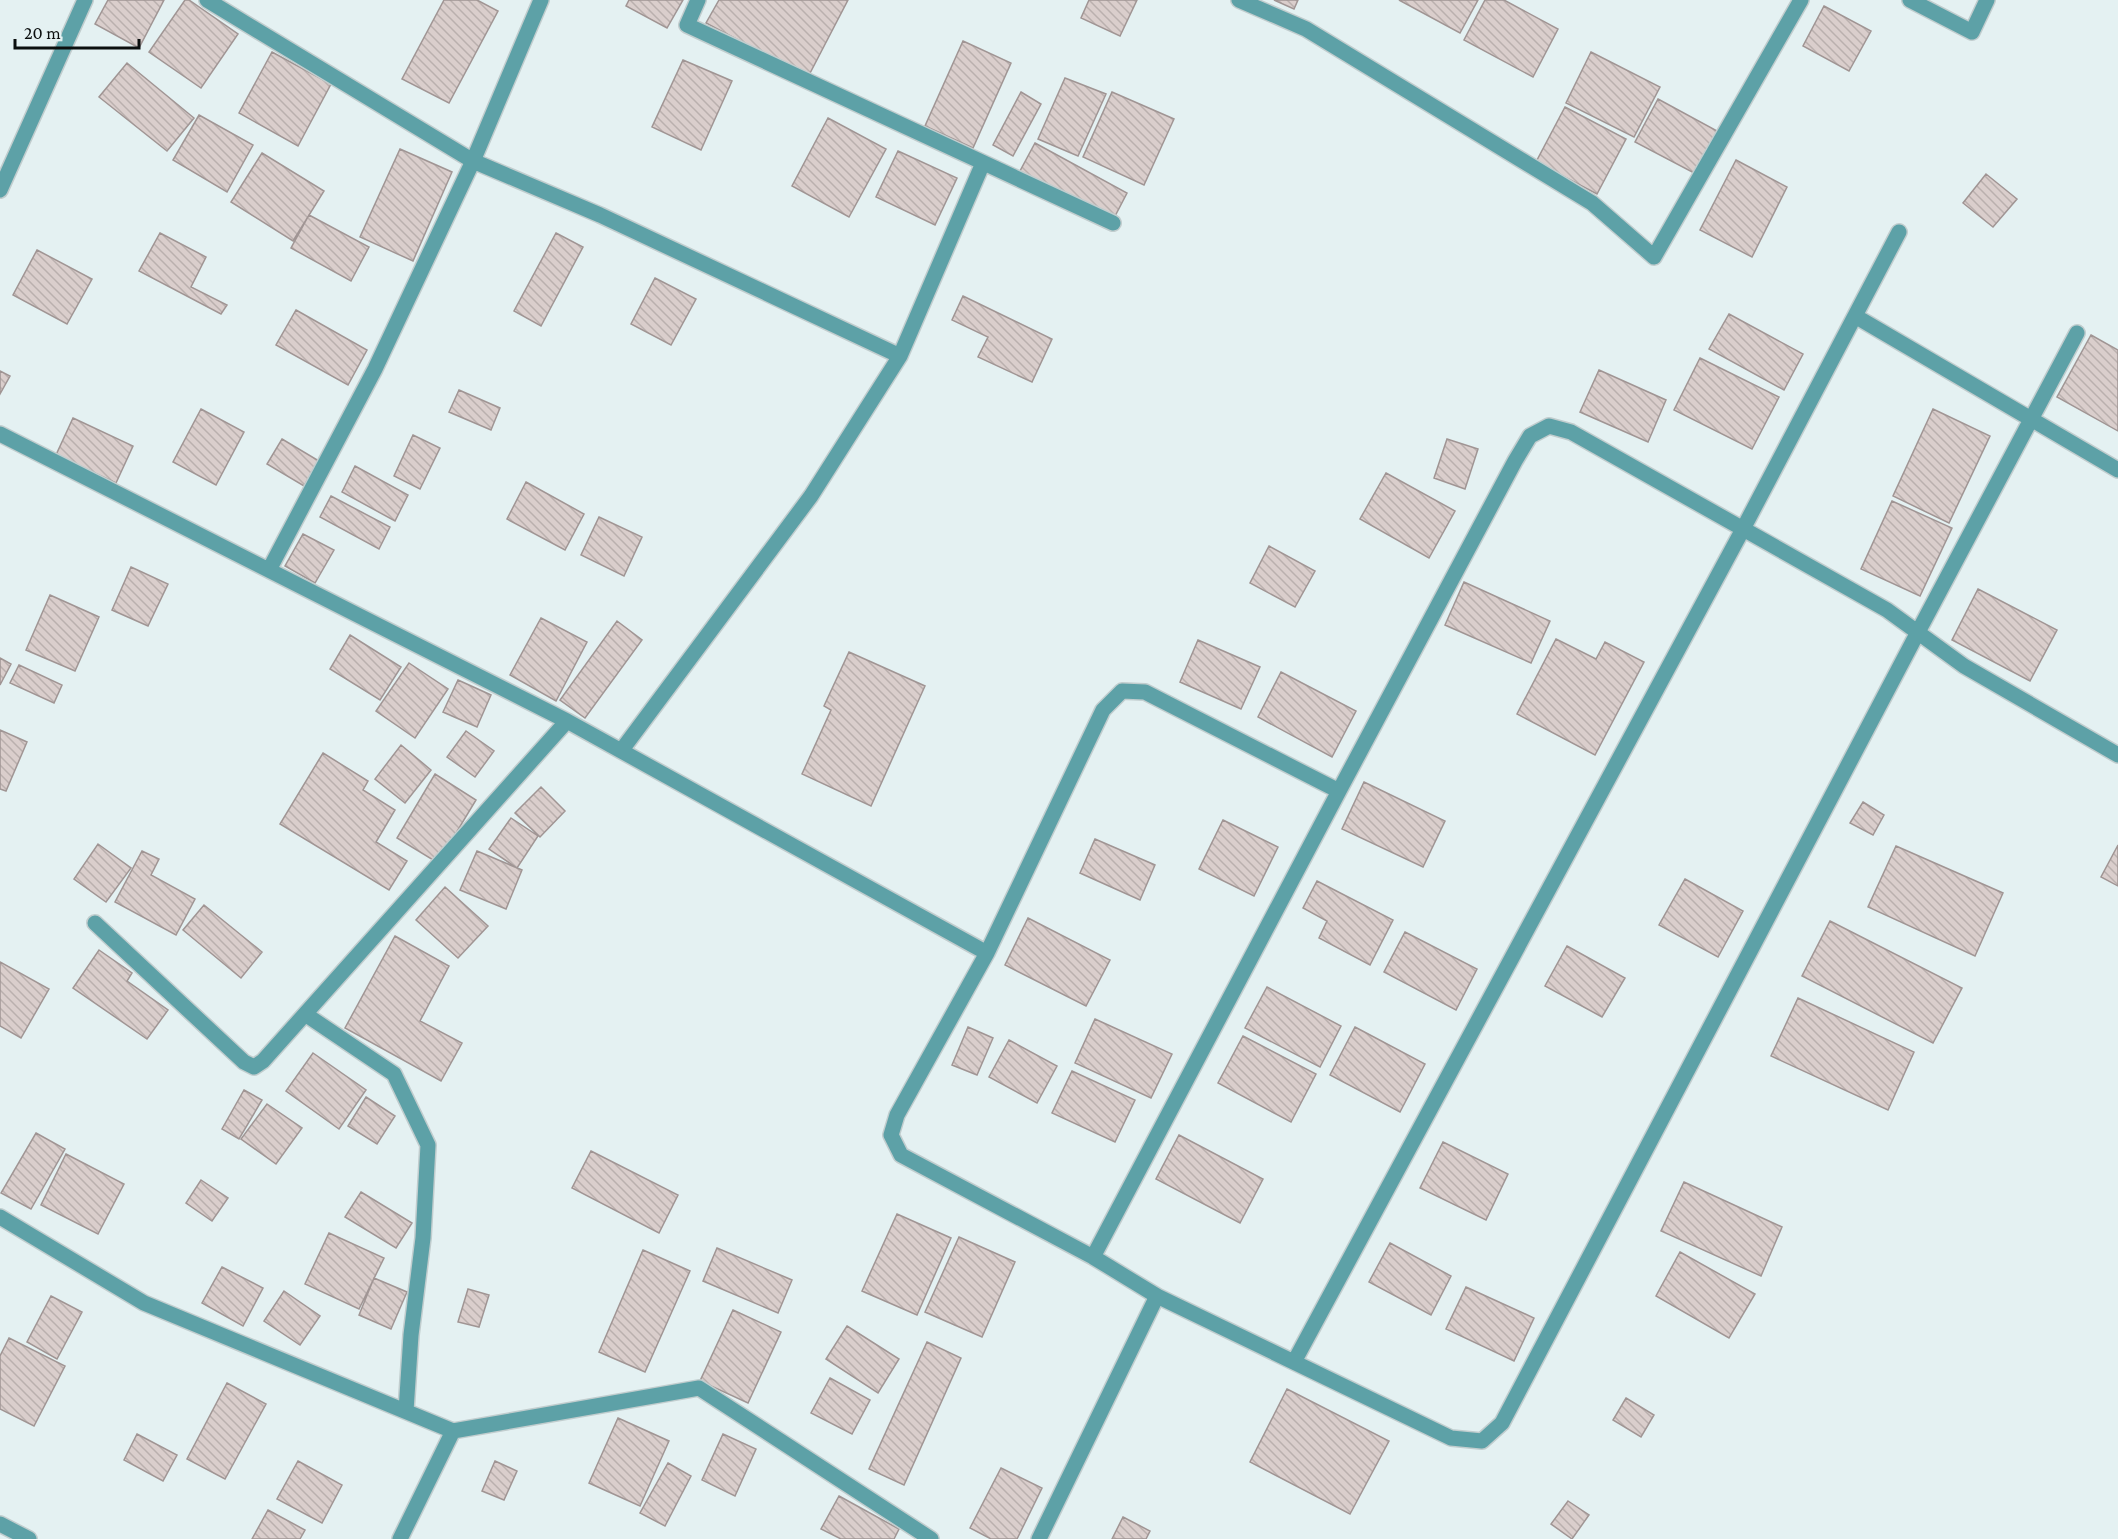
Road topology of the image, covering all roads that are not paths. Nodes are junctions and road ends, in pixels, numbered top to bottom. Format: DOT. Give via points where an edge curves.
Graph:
graph roads {
  1 [pos="85,0"];
  2 [pos="207,0"];
  3 [pos="541,0"];
  4 [pos="698,0"];
  5 [pos="1239,0"];
  6 [pos="1801,0"];
  7 [pos="1910,0"];
  8 [pos="1987,0"];
  9 [pos="472,161"];
  10 [pos="983,163"];
  11 [pos="0,190"];
  12 [pos="1113,223"];
  13 [pos="1899,232"];
  14 [pos="1855,316"];
  15 [pos="2077,333"];
  16 [pos="900,356"];
  17 [pos="2032,418"];
  18 [pos="0,434"];
  19 [pos="2118,470"];
  20 [pos="1743,529"];
  21 [pos="269,570"];
  22 [pos="1918,632"];
  23 [pos="567,722"];
  24 [pos="621,752"];
  25 [pos="2118,754"];
  26 [pos="1339,791"];
  27 [pos="95,923"];
  28 [pos="987,953"];
  29 [pos="305,1014"];
  30 [pos="0,1217"];
  31 [pos="1093,1257"];
  32 [pos="1157,1296"];
  33 [pos="1294,1362"];
  34 [pos="406,1411"];
  35 [pos="453,1431"];
  36 [pos="0,1524"];
  37 [pos="29,1539"];
  38 [pos="400,1539"];
  39 [pos="931,1539"];
  40 [pos="1039,1539"];
  1 -- 11 [label="street"];
  2 -- 9 [label="street"];
  3 -- 9 [label="street"];
  4 -- 10 [label="street" via="687,25"];
  5 -- 6 [label="street" via="1306,29 1592,203 1654,257"];
  7 -- 8 [label="street" via="1972,32"];
  9 -- 16 [label="street" via="600,215"];
  9 -- 21 [label="street" via="375,369"];
  10 -- 12 [label="street"];
  10 -- 16 [label="street"];
  13 -- 14 [label="street"];
  14 -- 17 [label="street"];
  14 -- 20 [label="street"];
  15 -- 17 [label="street"];
  16 -- 24 [label="street" via="810,496"];
  17 -- 19 [label="street"];
  17 -- 22 [label="street"];
  18 -- 21 [label="street"];
  20 -- 22 [label="street" via="1887,610"];
  20 -- 26 [label="street" via="1571,432 1549,426 1530,436"];
  20 -- 33 [label="street"];
  21 -- 23 [label="street"];
  22 -- 25 [label="street" via="1964,666"];
  22 -- 33 [label="street" via="1502,1423 1482,1441 1451,1438"];
  23 -- 24 [label="street"];
  23 -- 29 [label="street"];
  24 -- 28 [label="street"];
  26 -- 28 [label="street" via="1145,692 1122,691 1103,710"];
  26 -- 31 [label="street"];
  27 -- 29 [label="street" via="249,1066 259,1065"];
  28 -- 31 [label="street" via="897,1115 891,1135 901,1155"];
  29 -- 34 [label="street" via="394,1074 428,1145"];
  30 -- 34 [label="street" via="144,1303"];
  31 -- 32 [label="street"];
  32 -- 33 [label="street"];
  32 -- 40 [label="street"];
  34 -- 35 [label="street"];
  35 -- 38 [label="street"];
  35 -- 39 [label="street" via="699,1388"];
  36 -- 37 [label="street"];
}
